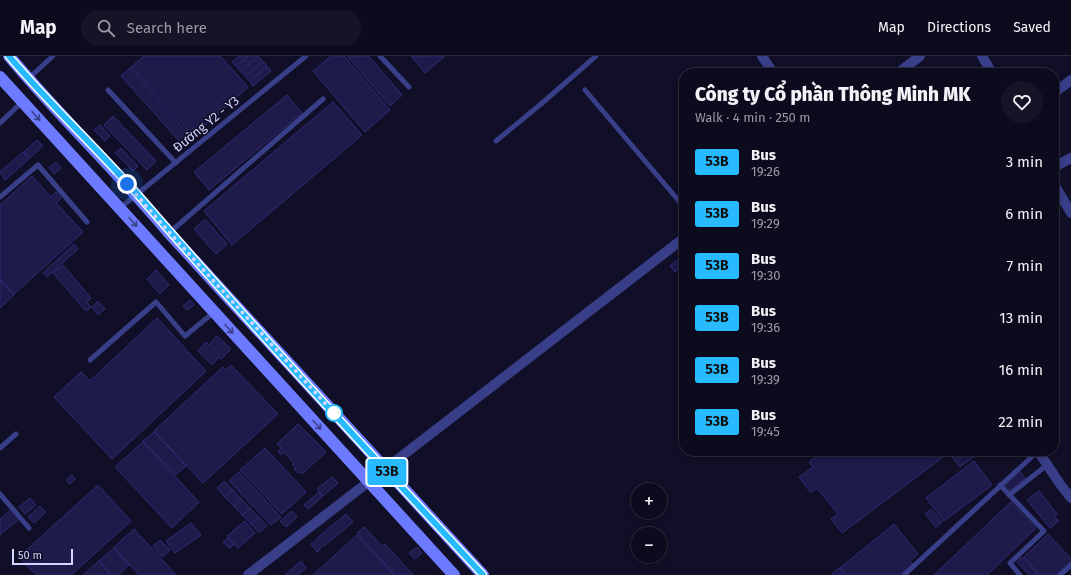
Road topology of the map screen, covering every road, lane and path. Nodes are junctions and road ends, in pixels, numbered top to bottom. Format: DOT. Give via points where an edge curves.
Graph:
graph roads {
  1 [pos="9,56"];
  2 [pos="52,56"];
  3 [pos="306,56"];
  4 [pos="380,56"];
  5 [pos="596,56"];
  6 [pos="762,56"];
  7 [pos="920,56"];
  8 [pos="982,56"];
  9 [pos="770,68"];
  10 [pos="904,68"];
  11 [pos="989,68"];
  12 [pos="0,77"];
  13 [pos="28,79"];
  14 [pos="1071,80"];
  15 [pos="410,87"];
  16 [pos="1059,89"];
  17 [pos="108,90"];
  18 [pos="585,90"];
  19 [pos="323,99"];
  20 [pos="22,101"];
  21 [pos="0,123"];
  22 [pos="496,140"];
  23 [pos="1071,158"];
  24 [pos="176,163"];
  25 [pos="1059,164"];
  26 [pos="1059,193"];
  27 [pos="1,195"];
  28 [pos="138,195"];
  29 [pos="679,201"];
  30 [pos="120,208"];
  31 [pos="1071,213"];
  32 [pos="86,222"];
  33 [pos="169,232"];
  34 [pos="679,242"];
  35 [pos="214,312"];
  36 [pos="90,360"];
  37 [pos="16,434"];
  38 [pos="0,448"];
  39 [pos="1033,456"];
  40 [pos="1041,456"];
  41 [pos="1047,465"];
  42 [pos="385,469"];
  43 [pos="369,482"];
  44 [pos="1000,486"];
  45 [pos="0,494"];
  46 [pos="1009,495"];
  47 [pos="1071,498"];
  48 [pos="29,528"];
  49 [pos="1071,565"];
  50 [pos="248,575"];
  51 [pos="454,575"];
  52 [pos="483,575"];
  53 [pos="904,575"];
  54 [pos="1020,575"];
  55 [pos="1060,575"];
  1 -- 13 [label="street"];
  2 -- 13 [label="lane"];
  3 -- 24 [label="lane, Đường Y2 - Y3"];
  4 -- 15 [label="lane"];
  5 -- 22 [label="lane"];
  6 -- 9 [label="street"];
  7 -- 10 [label="street"];
  8 -- 11 [label="street"];
  12 -- 20 [label="street"];
  13 -- 28 [label="street"];
  14 -- 16 [label="street"];
  17 -- 24 [label="lane"];
  18 -- 29 [label="lane"];
  19 -- 33 [label="lane"];
  20 -- 21 [label="lane"];
  20 -- 30 [label="street, one-way"];
  23 -- 25 [label="street"];
  24 -- 28 [label="lane, Đường Y2 - Y3"];
  26 -- 31 [label="street"];
  27 -- 32 [label="lane" via="38,165"];
  28 -- 30 [label="lane, Đường Y2 - Y3"];
  28 -- 33 [label="street"];
  30 -- 35 [label="street, one-way"];
  33 -- 42 [label="street"];
  34 -- 42 [label="street"];
  35 -- 36 [label="lane" via="185,336 156,302"];
  35 -- 43 [label="street, one-way"];
  37 -- 38 [label="lane"];
  39 -- 44 [label="lane"];
  40 -- 41 [label="street"];
  41 -- 46 [label="lane"];
  41 -- 47 [label="street"];
  42 -- 43 [label="street"];
  42 -- 52 [label="street"];
  43 -- 50 [label="street"];
  43 -- 51 [label="street"];
  44 -- 46 [label="lane"];
  44 -- 53 [label="lane"];
  45 -- 48 [label="lane"];
  46 -- 54 [label="lane" via="1044,531 1010,563"];
  49 -- 55 [label="lane"];
}
